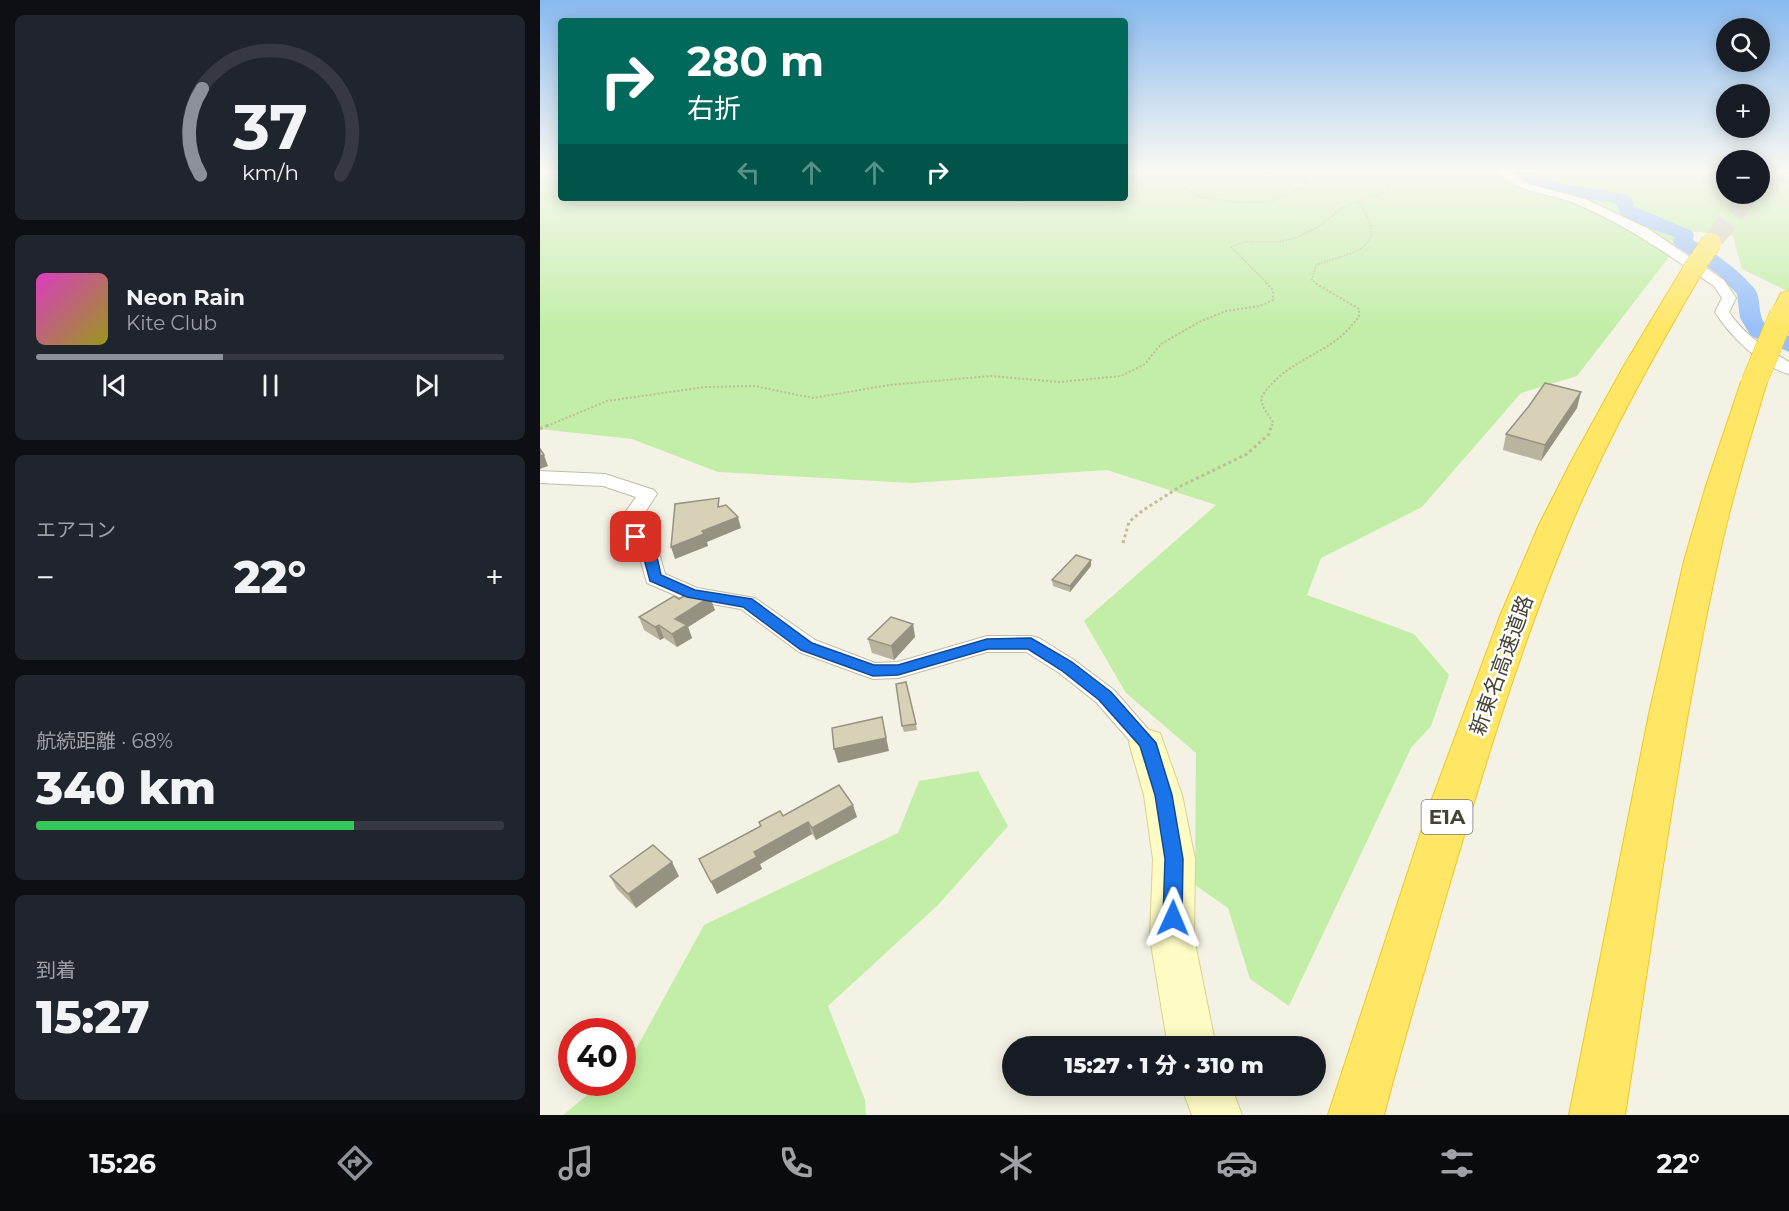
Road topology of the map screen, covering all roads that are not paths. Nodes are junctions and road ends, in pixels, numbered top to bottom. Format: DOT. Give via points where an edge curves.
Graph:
graph roads {
  1 [pos="1629,224"];
  2 [pos="1713,241"];
  3 [pos="1785,306"];
  4 [pos="1789,369"];
  5 [pos="540,477"];
  6 [pos="1147,743"];
  7 [pos="1190,1036"];
  8 [pos="1210,1096"];
  9 [pos="1217,1115"];
  10 [pos="1356,1115"];
  11 [pos="1597,1115"];
  1 -- 4 [label="street" via="1719,283 1729,298 1722,312 1731,327 1746,343"];
  2 -- 10 [label="highway, 新東名高速道路 / E1A, bridge" via="1657,330 1596,440 1503,652 1449,811"];
  3 -- 11 [label="highway, bridge" via="1754,382 1720,486 1701,561 1664,736"];
  5 -- 6 [label="street" via="605,480 647,494 625,527 647,546 655,578 692,594 747,603 807,646 873,671 898,670 987,644 1031,644 1105,696"];
  6 -- 7 [label="street" via="1163,795 1174,859 1172,938"];
  8 -- 9 [label="street"];
}
